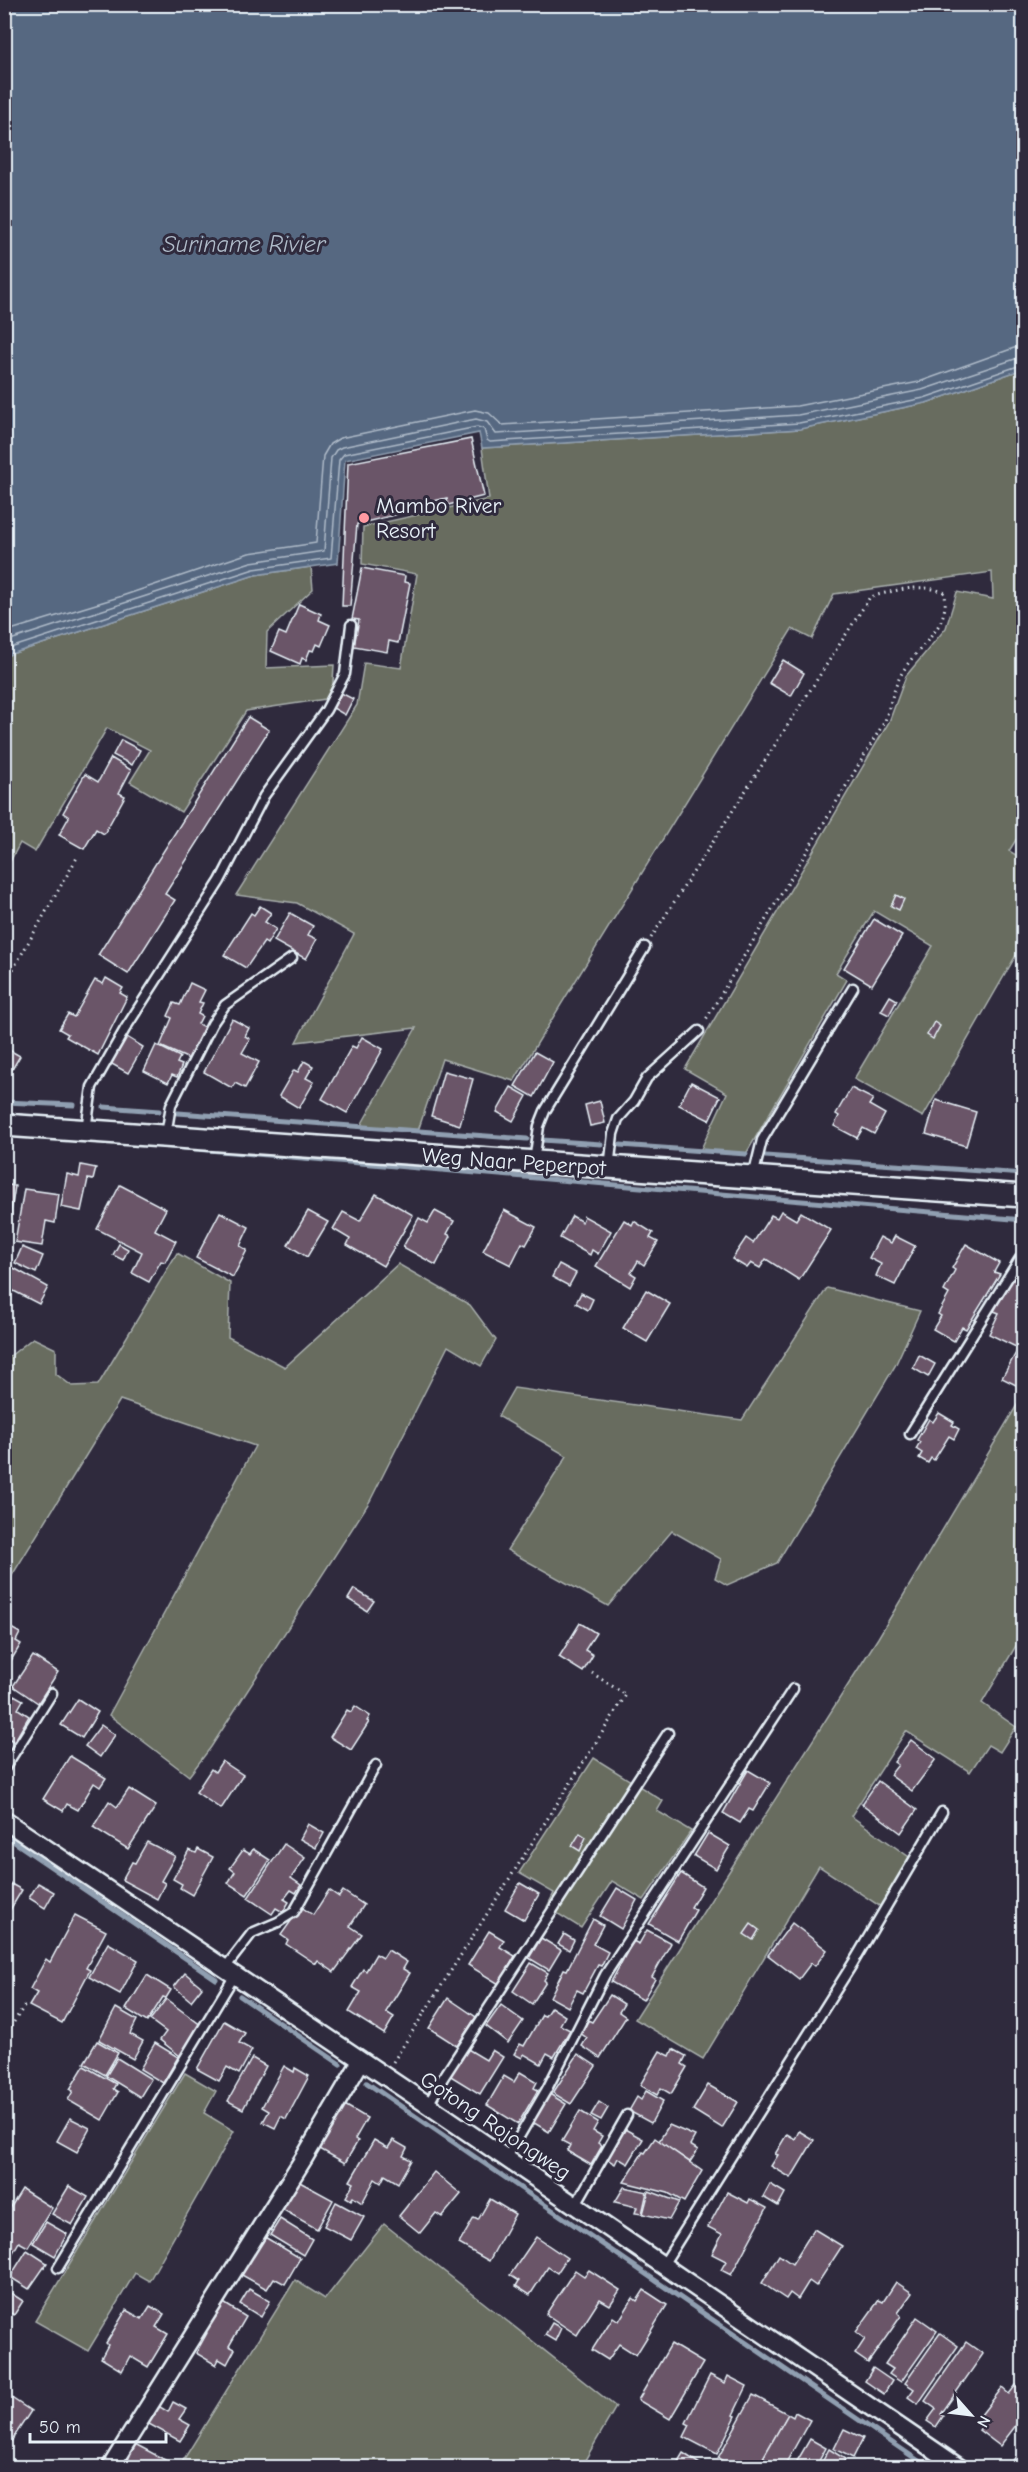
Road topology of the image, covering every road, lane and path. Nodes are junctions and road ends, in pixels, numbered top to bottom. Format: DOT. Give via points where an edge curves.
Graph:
graph roads {
  1 [pos="351,625"];
  2 [pos="78,856"];
  3 [pos="645,947"];
  4 [pos="292,958"];
  5 [pos="4,985"];
  6 [pos="853,988"];
  7 [pos="699,1031"];
  8 [pos="4,1125"];
  9 [pos="86,1130"];
  10 [pos="166,1135"];
  11 [pos="534,1162"];
  12 [pos="609,1168"];
  13 [pos="752,1177"];
  14 [pos="1023,1196"];
  15 [pos="1023,1252"];
  16 [pos="910,1434"];
  17 [pos="592,1673"];
  18 [pos="793,1689"];
  19 [pos="52,1693"];
  20 [pos="668,1733"];
  21 [pos="6,1765"];
  22 [pos="376,1765"];
  23 [pos="942,1812"];
  24 [pos="4,1820"];
  25 [pos="230,1972"];
  26 [pos="27,2002"];
  27 [pos="4,2037"];
  28 [pos="361,2061"];
  29 [pos="384,2076"];
  30 [pos="428,2105"];
  31 [pos="627,2115"];
  32 [pos="507,2159"];
  33 [pos="575,2206"];
  34 [pos="663,2265"];
  35 [pos="58,2268"];
  36 [pos="110,2468"];
  37 [pos="960,2468"];
  1 -- 9 [label="lane" via="345,674 326,710 264,796 220,882 114,1048 92,1087"];
  2 -- 5 [label="path"];
  3 -- 7 [label="path" via="870,597 901,589 935,588 945,593 940,625 903,672 885,721"];
  3 -- 11 [label="lane" via="545,1111"];
  4 -- 10 [label="lane" via="225,1005 171,1105"];
  6 -- 13 [label="lane" via="762,1140"];
  7 -- 12 [label="lane" via="647,1078 618,1119"];
  8 -- 9 [label="street, Weg Naar Peperpot"];
  9 -- 10 [label="street, Weg Naar Peperpot"];
  10 -- 11 [label="street, Weg Naar Peperpot"];
  11 -- 12 [label="street, Weg Naar Peperpot"];
  12 -- 13 [label="street, Weg Naar Peperpot"];
  13 -- 14 [label="street, Weg Naar Peperpot"];
  15 -- 16 [label="lane"];
  17 -- 29 [label="path" via="626,1695"];
  18 -- 32 [label="lane" via="605,1975"];
  19 -- 21 [label="lane"];
  20 -- 30 [label="lane"];
  22 -- 25 [label="lane" via="294,1912 252,1933"];
  23 -- 34 [label="lane" via="853,1963"];
  24 -- 25 [label="street, Gotong Rojongweg"];
  25 -- 28 [label="street, Gotong Rojongweg"];
  25 -- 35 [label="lane"];
  26 -- 27 [label="path"];
  28 -- 29 [label="street, Gotong Rojongweg"];
  28 -- 36 [label="street"];
  29 -- 30 [label="street, Gotong Rojongweg"];
  30 -- 32 [label="street, Gotong Rojongweg"];
  31 -- 33 [label="lane"];
  32 -- 33 [label="street, Gotong Rojongweg"];
  33 -- 34 [label="street, Gotong Rojongweg"];
  34 -- 37 [label="street, Gotong Rojongweg"];
}
